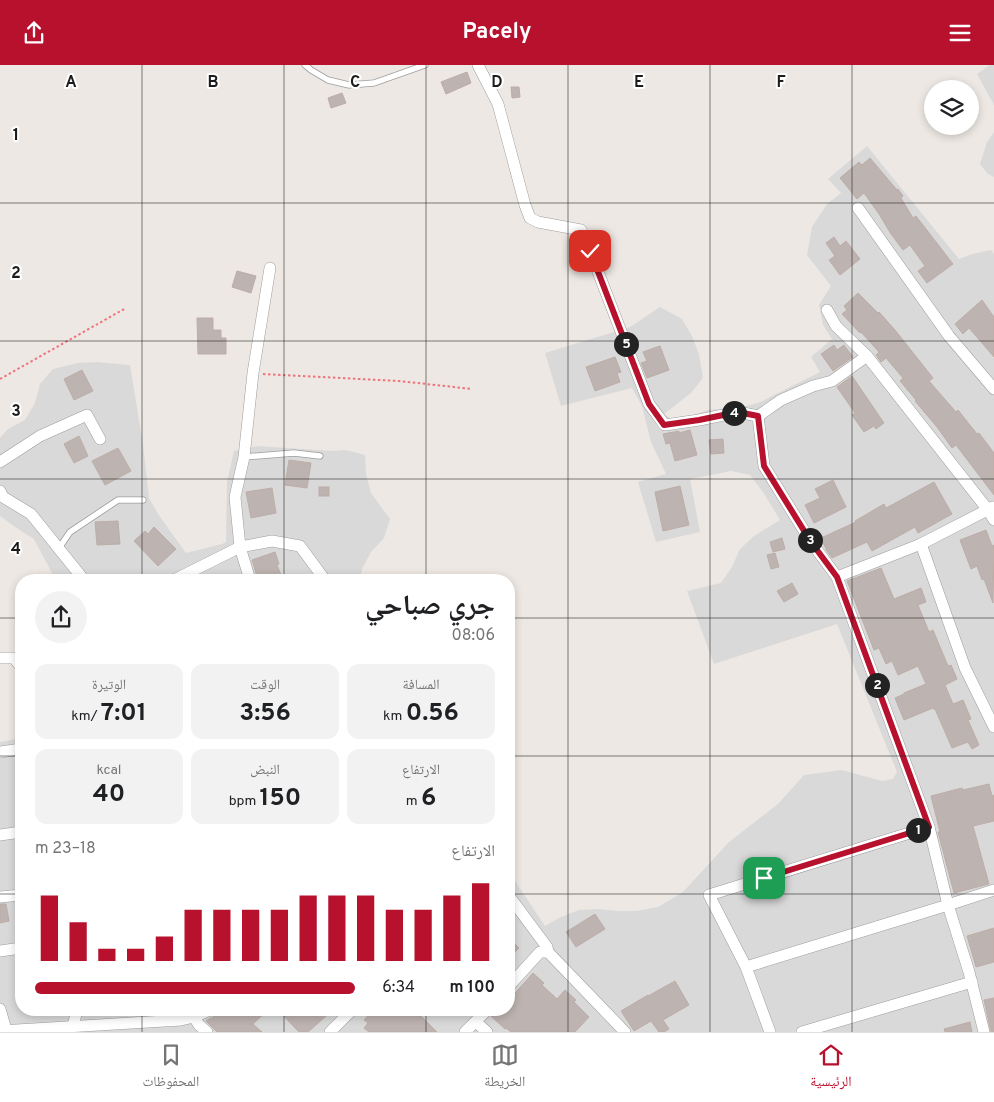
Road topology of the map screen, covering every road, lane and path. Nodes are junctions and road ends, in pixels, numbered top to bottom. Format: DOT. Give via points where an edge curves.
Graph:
graph roads {
  1 [pos="305,65"];
  2 [pos="425,65"];
  3 [pos="478,65"];
  4 [pos="858,208"];
  5 [pos="270,268"];
  6 [pos="126,308"];
  7 [pos="827,310"];
  8 [pos="867,356"];
  9 [pos="253,373"];
  10 [pos="0,379"];
  11 [pos="472,389"];
  12 [pos="994,389"];
  13 [pos="758,416"];
  14 [pos="100,439"];
  15 [pos="320,456"];
  16 [pos="244,457"];
  17 [pos="0,462"];
  18 [pos="0,491"];
  19 [pos="143,500"];
  20 [pos="992,512"];
  21 [pos="921,544"];
  22 [pos="240,547"];
  23 [pos="59,548"];
  24 [pos="79,574"];
  25 [pos="186,574"];
  26 [pos="248,574"];
  27 [pos="320,574"];
  28 [pos="837,577"];
  29 [pos="0,658"];
  30 [pos="15,660"];
  31 [pos="994,727"];
  32 [pos="15,750"];
  33 [pos="0,751"];
  34 [pos="929,827"];
  35 [pos="15,832"];
  36 [pos="0,835"];
  37 [pos="994,890"];
  38 [pos="15,896"];
  39 [pos="0,897"];
  40 [pos="515,904"];
  41 [pos="948,905"];
  42 [pos="15,949"];
  43 [pos="0,951"];
  44 [pos="548,951"];
  45 [pos="746,967"];
  46 [pos="515,979"];
  47 [pos="972,982"];
  48 [pos="0,1009"];
  49 [pos="76,1016"];
  50 [pos="346,1016"];
  51 [pos="482,1016"];
  52 [pos="194,1017"];
  53 [pos="476,1022"];
  54 [pos="73,1026"];
  55 [pos="38,1030"];
  56 [pos="3,1031"];
  57 [pos="207,1032"];
  58 [pos="330,1032"];
  59 [pos="465,1032"];
  60 [pos="487,1032"];
  61 [pos="625,1032"];
  62 [pos="770,1032"];
  63 [pos="802,1032"];
  64 [pos="984,1032"];
  1 -- 2 [label="lane" via="328,80 349,85 374,83"];
  3 -- 13 [label="street" via="498,104 530,217 538,222 580,230 649,404 664,425 738,412"];
  4 -- 12 [label="street" via="949,336"];
  5 -- 9 [label="street"];
  6 -- 10 [label="path"];
  7 -- 8 [label="street" via="836,326"];
  8 -- 13 [label="street" via="832,381 781,400"];
  8 -- 20 [label="street"];
  9 -- 11 [label="path" via="399,381"];
  9 -- 16 [label="street"];
  13 -- 28 [label="street" via="764,466"];
  14 -- 17 [label="street" via="86,415 40,436"];
  15 -- 16 [label="lane" via="294,453"];
  16 -- 22 [label="street" via="235,497"];
  18 -- 23 [label="street" via="2,497 31,514"];
  19 -- 23 [label="lane" via="118,500 70,532"];
  20 -- 21 [label="street"];
  21 -- 28 [label="street"];
  21 -- 31 [label="street" via="965,668"];
  22 -- 25 [label="street"];
  22 -- 26 [label="street"];
  22 -- 27 [label="street" via="272,541 300,546"];
  23 -- 24 [label="street"];
  28 -- 34 [label="street"];
  29 -- 30 [label="street"];
  32 -- 33 [label="street"];
  34 -- 41 [label="street"];
  34 -- 45 [label="street" via="710,895"];
  35 -- 36 [label="street"];
  37 -- 41 [label="street"];
  38 -- 39 [label="street"];
  40 -- 44 [label="street"];
  41 -- 45 [label="street"];
  41 -- 47 [label="street"];
  42 -- 43 [label="street"];
  44 -- 46 [label="street" via="540,952"];
  44 -- 61 [label="street"];
  45 -- 62 [label="street"];
  47 -- 63 [label="street"];
  47 -- 64 [label="street"];
  48 -- 56 [label="street"];
  49 -- 54 [label="street"];
  50 -- 58 [label="street"];
  51 -- 53 [label="street"];
  52 -- 54 [label="street"];
  52 -- 57 [label="street"];
  53 -- 59 [label="street"];
  53 -- 60 [label="street"];
  54 -- 55 [label="street"];
  55 -- 56 [label="street"];
}
